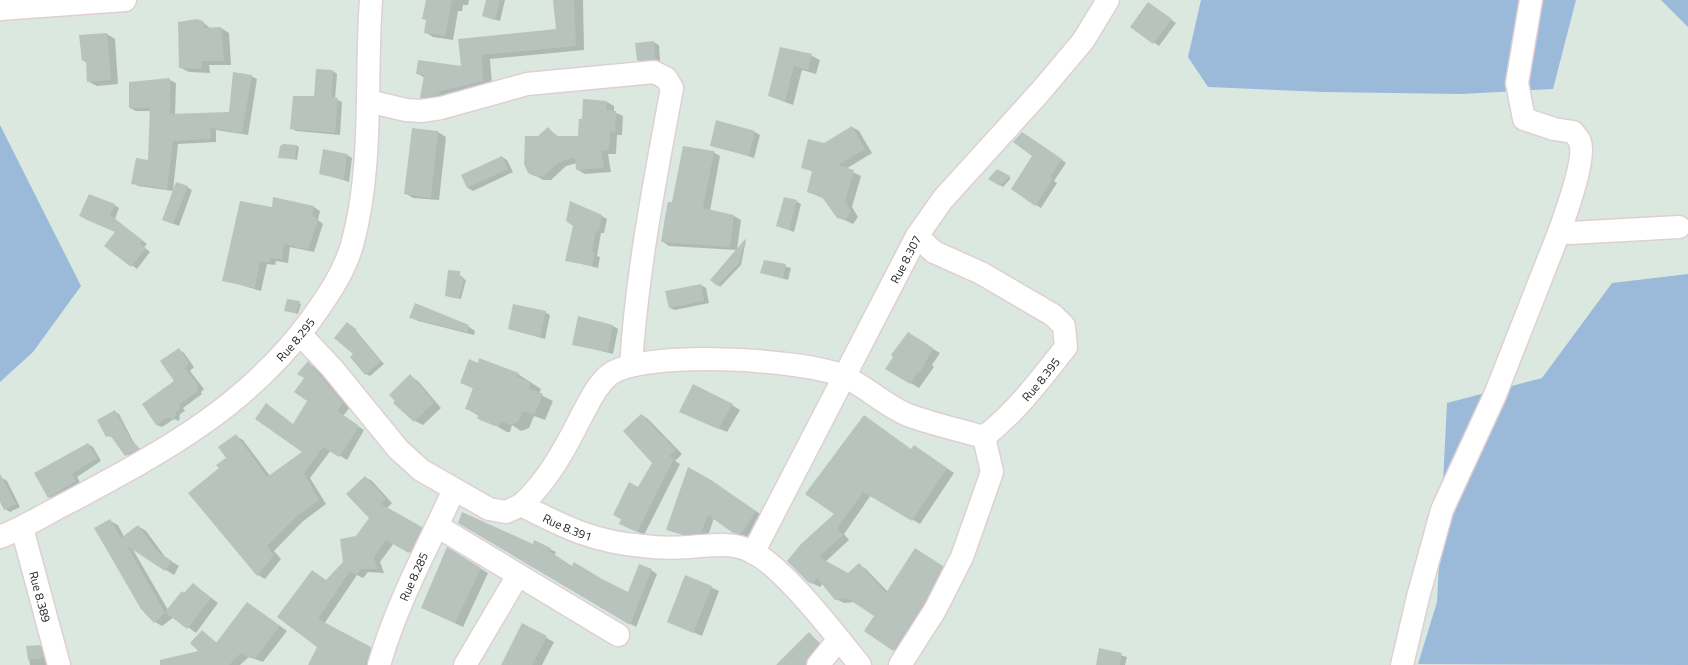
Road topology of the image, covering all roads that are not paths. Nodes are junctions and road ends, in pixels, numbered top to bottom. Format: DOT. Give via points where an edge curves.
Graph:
graph roads {
  1 [pos="125,0"];
  2 [pos="371,0"];
  3 [pos="1108,0"];
  4 [pos="1531,0"];
  5 [pos="0,9"];
  6 [pos="368,101"];
  7 [pos="1679,227"];
  8 [pos="1560,230"];
  9 [pos="917,236"];
  10 [pos="300,334"];
  11 [pos="631,365"];
  12 [pos="844,376"];
  13 [pos="984,437"];
  14 [pos="454,490"];
  15 [pos="521,505"];
  16 [pos="437,526"];
  17 [pos="22,528"];
  18 [pos="0,537"];
  19 [pos="753,553"];
  20 [pos="518,576"];
  21 [pos="618,635"];
  22 [pos="839,639"];
  23 [pos="59,665"];
  24 [pos="379,665"];
  25 [pos="465,665"];
  26 [pos="818,665"];
  27 [pos="860,665"];
  28 [pos="900,665"];
  29 [pos="1402,665"];
  1 -- 5 [label="street"];
  2 -- 6 [label="street, Rue 8.295"];
  3 -- 9 [label="street, Rue 8.307" via="1082,41 943,198"];
  4 -- 8 [label="street" via="1517,84 1524,119 1574,132 1581,143 1574,187"];
  6 -- 10 [label="street, Rue 8.295" via="364,182 351,246 339,277"];
  6 -- 11 [label="street" via="421,111 527,84 654,72 666,78 672,88 646,222"];
  7 -- 8 [label="street" via="1570,233"];
  8 -- 29 [label="street" via="1495,395 1442,510"];
  9 -- 12 [label="street, Rue 8.307"];
  9 -- 13 [label="street, Rue 8.395" via="934,252 1017,292 1064,326 1066,347 1002,423"];
  10 -- 14 [label="street" via="398,449 421,470"];
  10 -- 17 [label="street, Rue 8.295" via="260,378 210,420 110,482"];
  11 -- 12 [label="street" via="665,361 760,361 822,369"];
  11 -- 15 [label="street" via="610,374 594,392 553,467 536,492"];
  12 -- 13 [label="street" via="906,414"];
  12 -- 19 [label="street, Rue 8.307"];
  13 -- 28 [label="street" via="992,472 962,557 935,610"];
  14 -- 15 [label="street" via="489,510 506,512"];
  14 -- 16 [label="street, Rue 8.285"];
  15 -- 19 [label="street, Rue 8.391" via="580,534 607,541 686,548 722,544"];
  16 -- 20 [label="street"];
  16 -- 24 [label="street, Rue 8.285" via="410,578"];
  17 -- 18 [label="street, Rue 8.295"];
  17 -- 23 [label="street, Rue 8.389"];
  19 -- 22 [label="street, Rue 8.391" via="778,571"];
  20 -- 21 [label="street"];
  20 -- 25 [label="street"];
  22 -- 26 [label="street"];
  22 -- 27 [label="street, Rue 8.391"];
}
